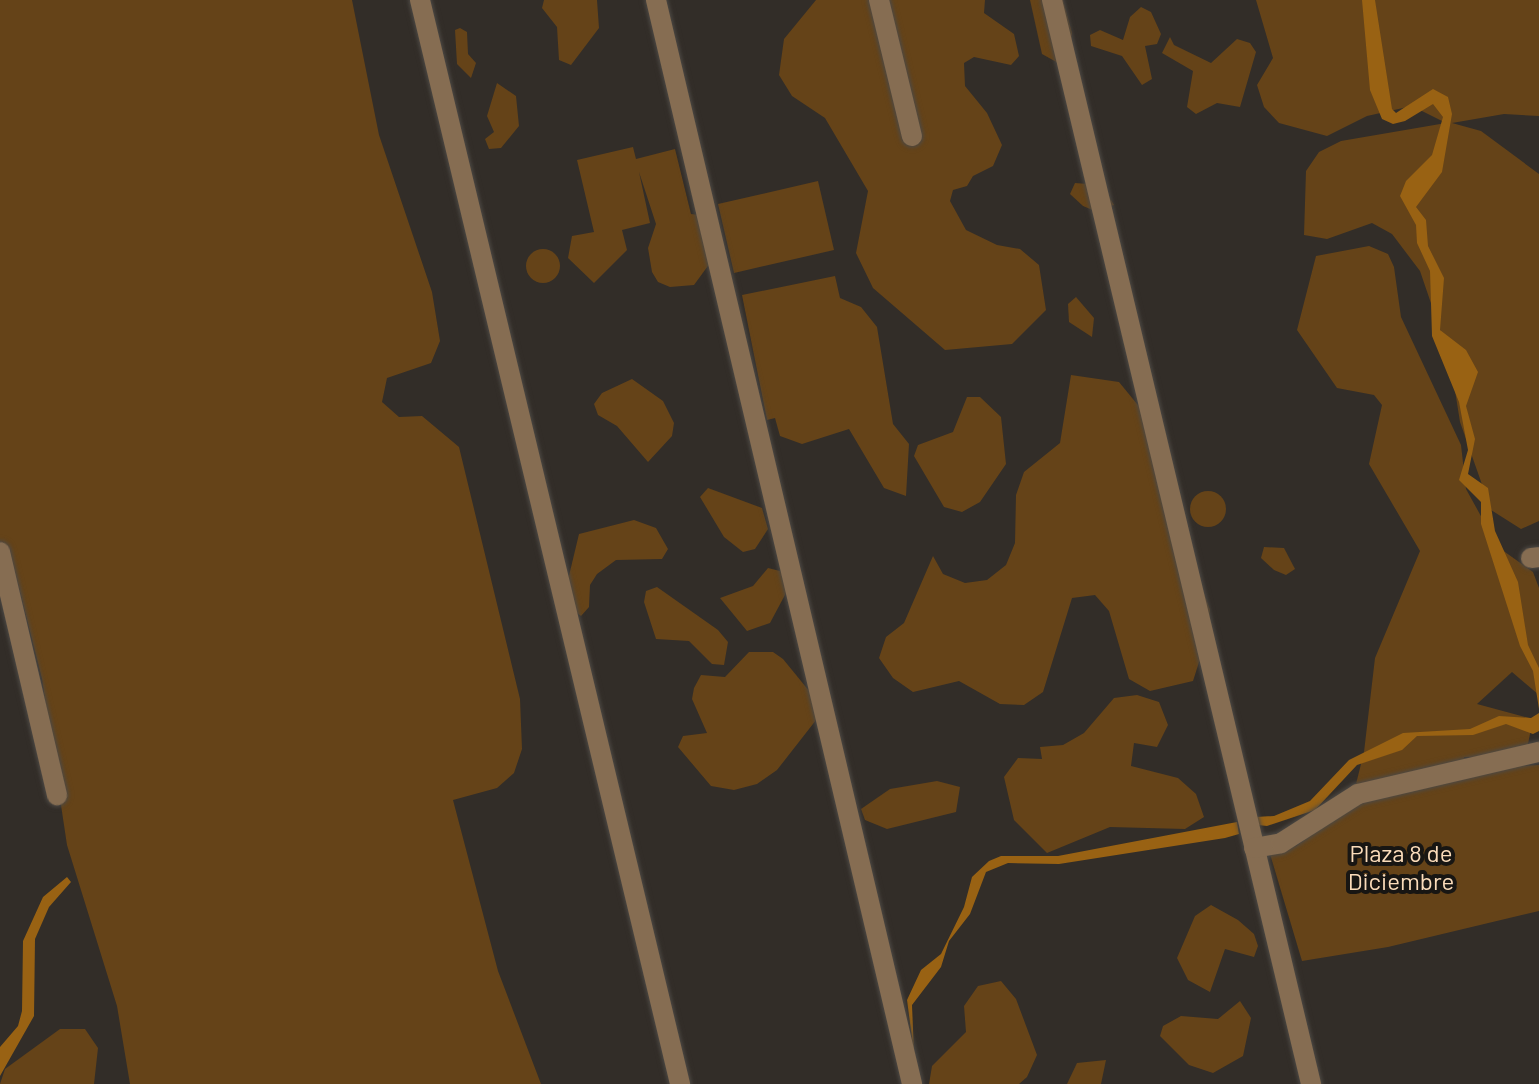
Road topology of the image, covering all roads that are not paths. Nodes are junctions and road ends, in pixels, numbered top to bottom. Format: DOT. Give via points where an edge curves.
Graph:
graph roads {
  1 [pos="420,0"];
  2 [pos="656,0"];
  3 [pos="879,0"];
  4 [pos="1052,0"];
  5 [pos="912,136"];
  6 [pos="0,552"];
  7 [pos="1539,752"];
  8 [pos="57,795"];
  9 [pos="1254,848"];
  10 [pos="680,1084"];
  11 [pos="912,1084"];
  12 [pos="1311,1084"];
  1 -- 10 [label="street"];
  2 -- 11 [label="street"];
  3 -- 5 [label="street"];
  4 -- 9 [label="street"];
  6 -- 8 [label="street"];
  7 -- 9 [label="street" via="1358,794 1281,843"];
  9 -- 12 [label="street"];
}
